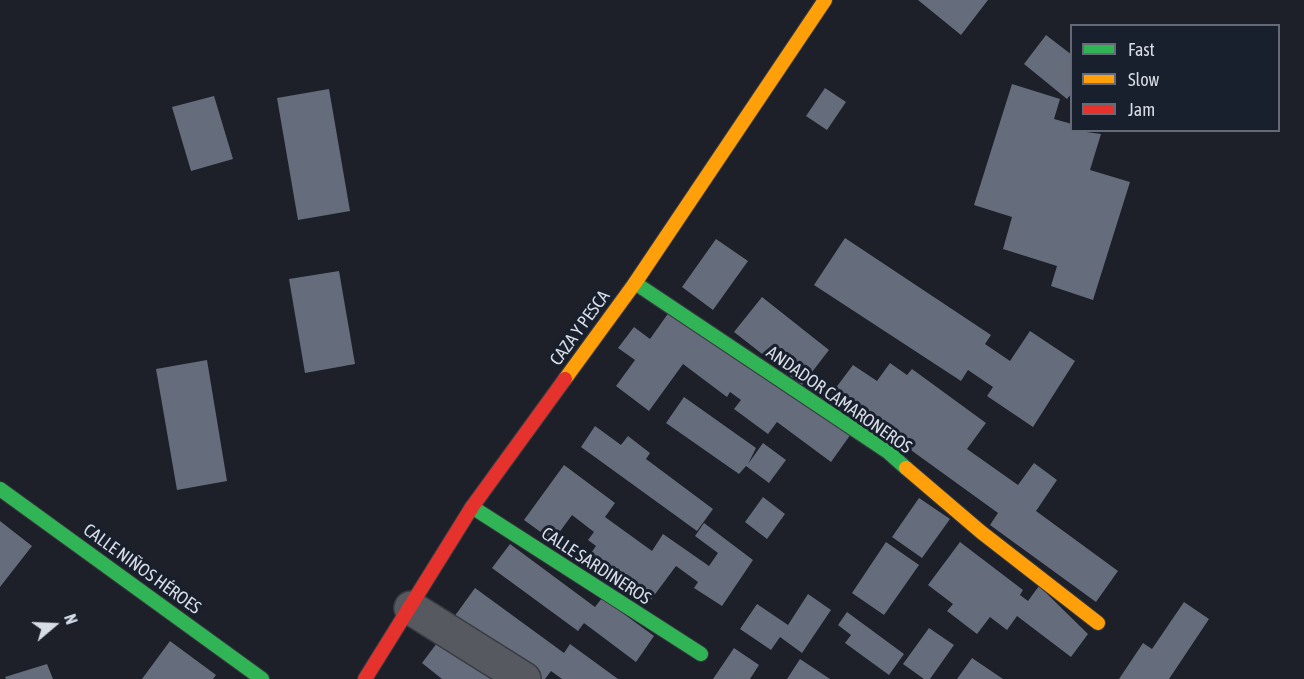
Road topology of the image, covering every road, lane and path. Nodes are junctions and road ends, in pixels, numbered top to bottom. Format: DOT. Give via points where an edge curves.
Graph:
graph roads {
  1 [pos="820,2"];
  2 [pos="635,283"];
  3 [pos="0,489"];
  4 [pos="472,507"];
  5 [pos="411,608"];
  6 [pos="1098,623"];
  7 [pos="701,654"];
  8 [pos="262,679"];
  9 [pos="365,679"];
  10 [pos="524,679"];
  1 -- 2 [label="street, CAZA Y PESCA"];
  2 -- 4 [label="street, CAZA Y PESCA"];
  2 -- 6 [label="street, ANDADOR CAMARONEROS" via="888,452 981,532"];
  3 -- 8 [label="street, CALLE NIÑOS HÉROES"];
  4 -- 5 [label="street, CAZA Y PESCA"];
  4 -- 7 [label="street, CALLE SARDINEROS"];
  5 -- 9 [label="street, CAZA Y PESCA"];
  5 -- 10 [label="street"];
}
